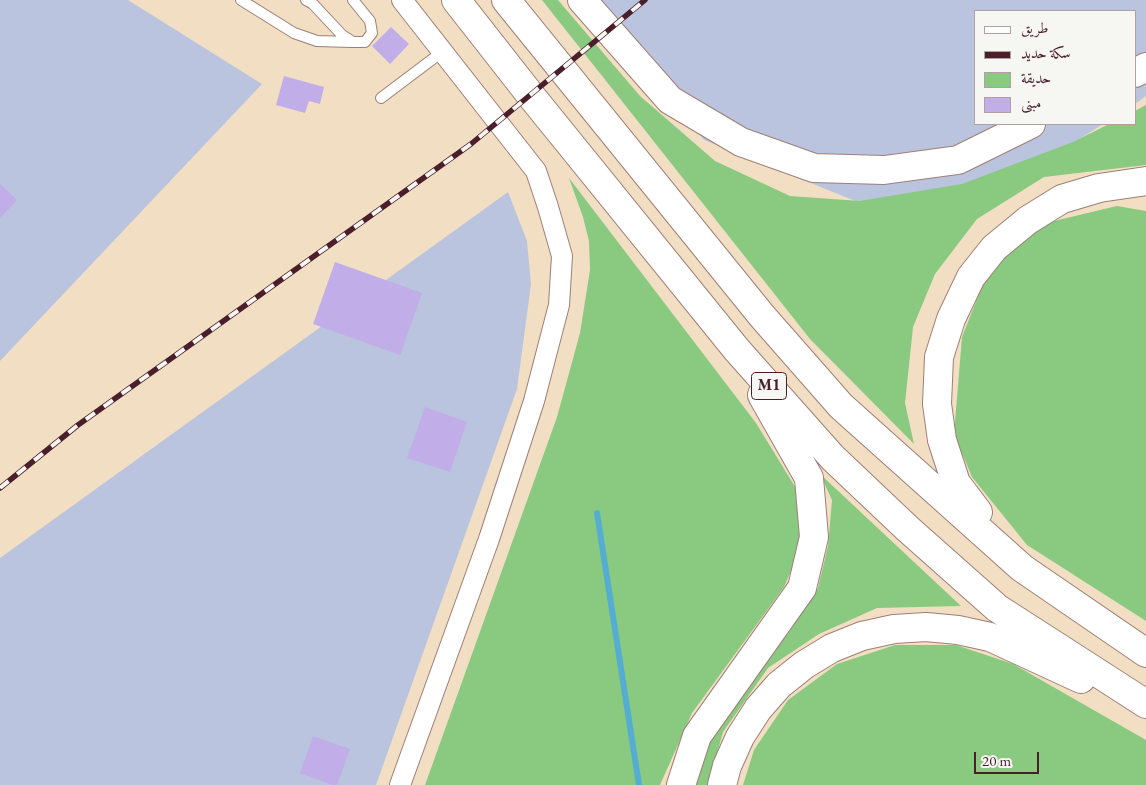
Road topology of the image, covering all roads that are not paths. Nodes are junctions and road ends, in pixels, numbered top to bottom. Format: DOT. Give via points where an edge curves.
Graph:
graph roads {
  1 [pos="241,0"];
  2 [pos="306,0"];
  3 [pos="353,0"];
  4 [pos="402,0"];
  5 [pos="456,0"];
  6 [pos="506,0"];
  7 [pos="582,0"];
  8 [pos="353,42"];
  9 [pos="442,52"];
  10 [pos="381,98"];
  11 [pos="1029,125"];
  12 [pos="1146,181"];
  13 [pos="737,350"];
  14 [pos="1022,568"];
  15 [pos="1146,653"];
  16 [pos="1146,704"];
  17 [pos="1146,710"];
  18 [pos="400,785"];
  19 [pos="681,785"];
  20 [pos="722,785"];
  1 -- 8 [label="lane" via="294,33 317,41"];
  2 -- 8 [label="lane"];
  3 -- 8 [label="lane" via="370,21 372,33 366,42"];
  4 -- 9 [label="street"];
  5 -- 13 [label="highway, M1"];
  6 -- 14 [label="highway, M1" via="762,316 841,406"];
  7 -- 11 [label="highway" via="670,100 741,142 814,168 884,170 958,160"];
  9 -- 10 [label="lane"];
  9 -- 18 [label="street" via="536,171 562,256 559,304 534,401 489,539"];
  12 -- 14 [label="highway" via="1099,188 1062,199 1028,220 994,248 971,277 952,319 940,357 937,404 942,440 956,483"];
  13 -- 16 [label="highway, M1" via="833,458 997,608"];
  13 -- 19 [label="highway" via="809,478 814,536 802,588 697,736"];
  14 -- 15 [label="highway, M1"];
  17 -- 20 [label="highway" via="990,638 950,629 894,629 862,636 832,648 779,685 740,737"];
}
